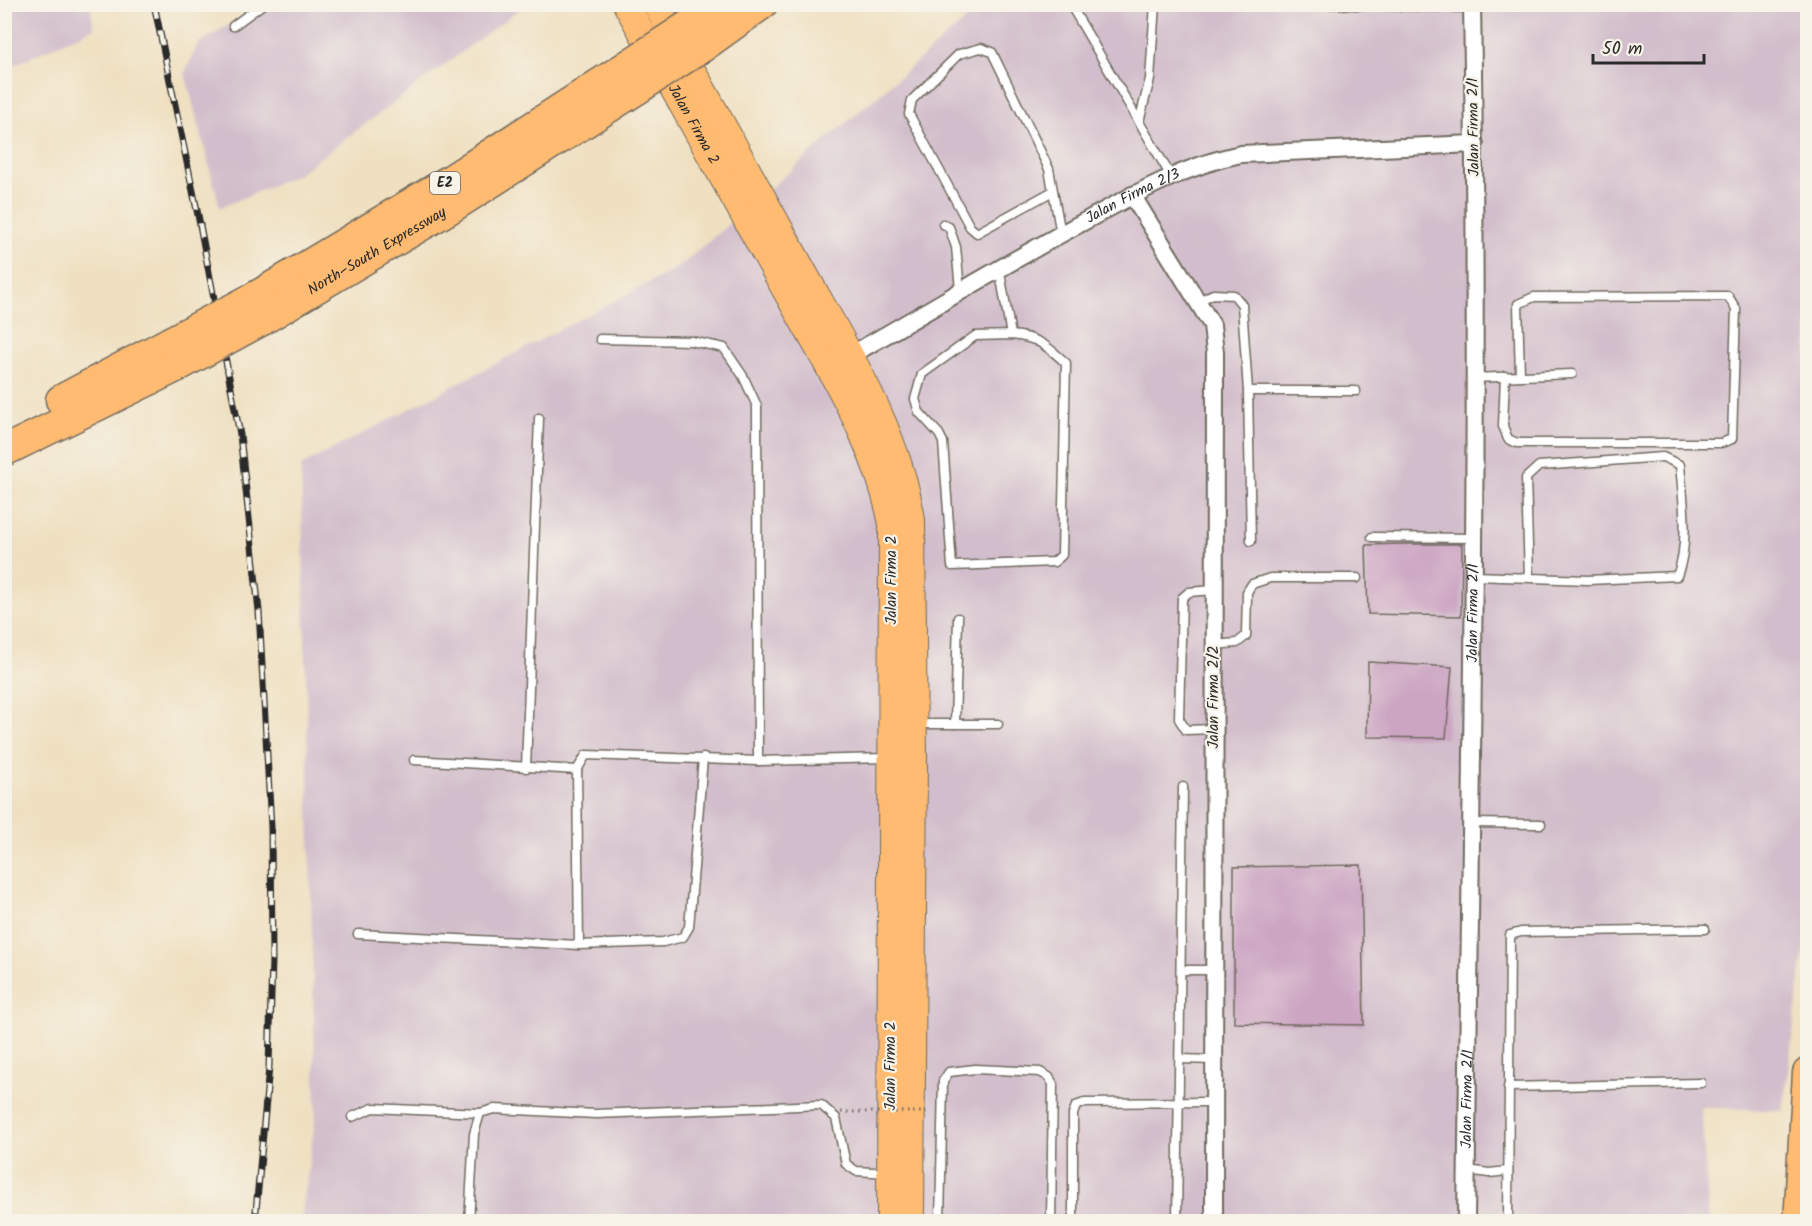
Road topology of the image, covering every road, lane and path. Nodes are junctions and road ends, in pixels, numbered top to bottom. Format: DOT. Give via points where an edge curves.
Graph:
graph roads {
  1 [pos="263,4"];
  2 [pos="626,4"];
  3 [pos="656,4"];
  4 [pos="718,4"];
  5 [pos="762,4"];
  6 [pos="1070,4"];
  7 [pos="1155,4"];
  8 [pos="1319,4"];
  9 [pos="1472,6"];
  10 [pos="233,26"];
  11 [pos="695,37"];
  12 [pos="1139,122"];
  13 [pos="1475,144"];
  14 [pos="1172,178"];
  15 [pos="1053,191"];
  16 [pos="1132,195"];
  17 [pos="943,224"];
  18 [pos="1061,234"];
  19 [pos="999,267"];
  20 [pos="960,290"];
  21 [pos="1199,301"];
  22 [pos="1011,335"];
  23 [pos="600,339"];
  24 [pos="173,355"];
  25 [pos="839,362"];
  26 [pos="1572,374"];
  27 [pos="1505,376"];
  28 [pos="1520,376"];
  29 [pos="1474,378"];
  30 [pos="1248,391"];
  31 [pos="1356,391"];
  32 [pos="539,418"];
  33 [pos="4,427"];
  34 [pos="4,451"];
  35 [pos="1372,537"];
  36 [pos="1473,538"];
  37 [pos="1251,542"];
  38 [pos="1473,576"];
  39 [pos="1357,578"];
  40 [pos="1529,578"];
  41 [pos="1214,590"];
  42 [pos="958,618"];
  43 [pos="1214,645"];
  44 [pos="914,724"];
  45 [pos="955,724"];
  46 [pos="998,724"];
  47 [pos="1214,729"];
  48 [pos="703,758"];
  49 [pos="904,758"];
  50 [pos="414,760"];
  51 [pos="758,761"];
  52 [pos="526,768"];
  53 [pos="576,770"];
  54 [pos="1183,787"];
  55 [pos="1473,823"];
  56 [pos="1541,824"];
  57 [pos="1705,929"];
  58 [pos="358,934"];
  59 [pos="579,945"];
  60 [pos="1182,970"];
  61 [pos="1214,970"];
  62 [pos="1180,1059"];
  63 [pos="1214,1060"];
  64 [pos="1808,1073"];
  65 [pos="1701,1083"];
  66 [pos="1508,1087"];
  67 [pos="1214,1102"];
  68 [pos="1179,1103"];
  69 [pos="841,1112"];
  70 [pos="930,1112"];
  71 [pos="480,1113"];
  72 [pos="352,1117"];
  73 [pos="1467,1170"];
  74 [pos="1508,1171"];
  75 [pos="891,1173"];
  76 [pos="469,1221"];
  77 [pos="890,1221"];
  78 [pos="911,1221"];
  79 [pos="940,1221"];
  80 [pos="1051,1221"];
  81 [pos="1073,1221"];
  82 [pos="1177,1221"];
  83 [pos="1214,1221"];
  84 [pos="1466,1221"];
  85 [pos="1508,1221"];
  86 [pos="1799,1221"];
  1 -- 10 [label="lane"];
  2 -- 25 [label="main road, Jalan Firma 2"];
  3 -- 25 [label="main road, Jalan Firma 2"];
  4 -- 11 [label="highway, North–South Expressway / E2"];
  5 -- 11 [label="highway, North–South Expressway / E2"];
  6 -- 12 [label="lane"];
  7 -- 12 [label="lane" via="1150,78"];
  8 -- 9 [label="lane"];
  9 -- 13 [label="street, Jalan Firma 2/1"];
  11 -- 24 [label="highway, North–South Expressway / E2, bridge" via="636,75 452,179 260,308"];
  12 -- 14 [label="lane"];
  13 -- 14 [label="street, Jalan Firma 2/3" via="1241,154"];
  13 -- 29 [label="street, Jalan Firma 2/1"];
  14 -- 16 [label="street, Jalan Firma 2/3"];
  15 -- 15 [label="lane" via="1049,169 992,52 981,48 959,54 912,100 909,114 970,227 977,233"];
  15 -- 18 [label="lane"];
  16 -- 18 [label="street, Jalan Firma 2/3"];
  16 -- 21 [label="street, Jalan Firma 2/2"];
  17 -- 20 [label="lane" via="949,227 956,248"];
  18 -- 19 [label="street, Jalan Firma 2/3"];
  19 -- 20 [label="street, Jalan Firma 2/3"];
  19 -- 22 [label="lane"];
  20 -- 25 [label="street, Jalan Firma 2/3"];
  21 -- 30 [label="lane" via="1213,294 1234,295 1242,305"];
  21 -- 41 [label="street, Jalan Firma 2/2" via="1212,325 1215,353"];
  22 -- 22 [label="lane" via="1031,337 1045,344 1066,363 1062,555 1054,562 952,566 943,442 919,412 915,399 922,374 946,354 975,336"];
  23 -- 51 [label="lane" via="691,341 724,348 757,406"];
  24 -- 33 [label="highway, North–South Expressway / E2" via="91,386"];
  24 -- 34 [label="highway, North–South Expressway / E2"];
  25 -- 44 [label="main road, Jalan Firma 2" via="896,453 906,487 912,520"];
  25 -- 49 [label="main road, Jalan Firma 2" via="875,459 892,524"];
  26 -- 28 [label="lane"];
  27 -- 28 [label="lane"];
  27 -- 28 [label="lane" via="1503,426 1508,439 1517,444 1732,439 1736,309 1728,296 1534,297 1518,304"];
  27 -- 29 [label="lane"];
  29 -- 36 [label="street, Jalan Firma 2/1"];
  30 -- 31 [label="lane"];
  30 -- 37 [label="lane"];
  32 -- 52 [label="lane"];
  35 -- 36 [label="lane"];
  36 -- 38 [label="street, Jalan Firma 2/1"];
  38 -- 40 [label="lane"];
  38 -- 55 [label="street, Jalan Firma 2/1"];
  39 -- 43 [label="lane" via="1270,578 1252,584 1247,592 1246,636 1237,643"];
  40 -- 40 [label="lane" via="1677,576 1682,563 1684,505 1680,465 1663,457 1539,466 1526,478"];
  41 -- 43 [label="street, Jalan Firma 2/2"];
  41 -- 47 [label="lane" via="1189,592 1182,598 1179,719 1186,730"];
  42 -- 45 [label="lane"];
  43 -- 47 [label="street, Jalan Firma 2/2"];
  44 -- 45 [label="lane"];
  44 -- 49 [label="main road, Jalan Firma 2"];
  45 -- 46 [label="lane"];
  47 -- 61 [label="street, Jalan Firma 2/2"];
  48 -- 51 [label="lane"];
  48 -- 53 [label="lane" via="586,755"];
  48 -- 59 [label="lane" via="689,927 683,937 663,942"];
  49 -- 51 [label="lane"];
  49 -- 75 [label="main road, Jalan Firma 2"];
  49 -- 78 [label="main road, Jalan Firma 2"];
  50 -- 52 [label="lane"];
  52 -- 53 [label="lane"];
  53 -- 59 [label="lane"];
  54 -- 60 [label="lane"];
  55 -- 56 [label="lane"];
  55 -- 73 [label="street, Jalan Firma 2/1"];
  57 -- 66 [label="lane" via="1510,935"];
  58 -- 59 [label="lane"];
  60 -- 61 [label="lane"];
  60 -- 62 [label="lane"];
  61 -- 63 [label="street, Jalan Firma 2/2"];
  62 -- 63 [label="lane"];
  62 -- 68 [label="lane"];
  63 -- 67 [label="street, Jalan Firma 2/2"];
  64 -- 86 [label="highway"];
  65 -- 66 [label="lane"];
  66 -- 74 [label="lane"];
  67 -- 68 [label="lane"];
  67 -- 83 [label="street, Jalan Firma 2/2"];
  68 -- 81 [label="lane" via="1076,1106"];
  68 -- 82 [label="lane"];
  69 -- 70 [label="path, bridge"];
  71 -- 72 [label="lane" via="373,1108"];
  71 -- 75 [label="lane" via="494,1109 596,1114 821,1105 836,1118 846,1164 856,1171"];
  71 -- 76 [label="lane" via="474,1134"];
  73 -- 74 [label="lane"];
  73 -- 84 [label="street, Jalan Firma 2/1"];
  74 -- 85 [label="lane"];
  75 -- 77 [label="main road, Jalan Firma 2"];
  79 -- 80 [label="lane" via="943,1081 949,1072 975,1069 1040,1072 1053,1084"];
}
